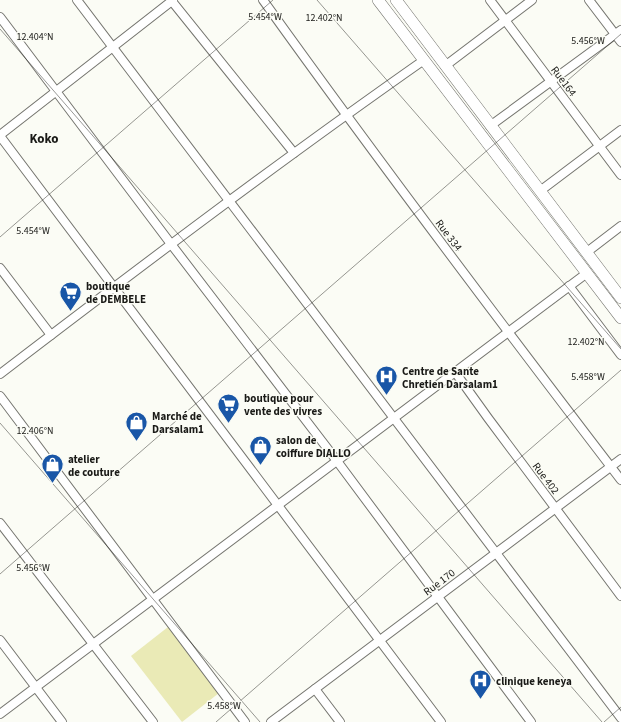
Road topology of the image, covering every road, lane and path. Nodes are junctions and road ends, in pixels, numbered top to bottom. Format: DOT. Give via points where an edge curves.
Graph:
graph roads {
  1 [pos="77,0"];
  2 [pos="172,0"];
  3 [pos="263,0"];
  4 [pos="378,0"];
  5 [pos="396,0"];
  6 [pos="490,0"];
  7 [pos="532,0"];
  8 [pos="589,0"];
  9 [pos="0,17"];
  10 [pos="505,20"];
  11 [pos="618,32"];
  12 [pos="621,42"];
  13 [pos="113,47"];
  14 [pos="424,60"];
  15 [pos="445,66"];
  16 [pos="551,82"];
  17 [pos="56,91"];
  18 [pos="345,115"];
  19 [pos="490,126"];
  20 [pos="621,130"];
  21 [pos="0,135"];
  22 [pos="599,146"];
  23 [pos="294,153"];
  24 [pos="621,175"];
  25 [pos="540,191"];
  26 [pos="229,200"];
  27 [pos="621,226"];
  28 [pos="171,244"];
  29 [pos="587,252"];
  30 [pos="0,268"];
  31 [pos="587,273"];
  32 [pos="569,286"];
  33 [pos="115,287"];
  34 [pos="621,298"];
  35 [pos="621,318"];
  36 [pos="508,333"];
  37 [pos="51,335"];
  38 [pos="621,355"];
  39 [pos="455,372"];
  40 [pos="0,374"];
  41 [pos="0,396"];
  42 [pos="394,418"];
  43 [pos="621,459"];
  44 [pos="337,461"];
  45 [pos="611,467"];
  46 [pos="621,480"];
  47 [pos="278,505"];
  48 [pos="556,508"];
  49 [pos="0,523"];
  50 [pos="496,553"];
  51 [pos="621,596"];
  52 [pos="438,597"];
  53 [pos="153,599"];
  54 [pos="0,640"];
  55 [pos="380,641"];
  56 [pos="93,644"];
  57 [pos="36,687"];
  58 [pos="315,689"];
  59 [pos="0,714"];
  60 [pos="621,718"];
  61 [pos="62,722"];
  62 [pos="153,722"];
  63 [pos="245,722"];
  64 [pos="271,722"];
  65 [pos="340,722"];
  66 [pos="440,722"];
  67 [pos="531,722"];
  1 -- 13 [label="street"];
  2 -- 13 [label="street"];
  2 -- 23 [label="street"];
  3 -- 18 [label="street, Rue 334"];
  4 -- 14 [label="main road"];
  5 -- 15 [label="main road"];
  6 -- 10 [label="street, Rue164"];
  7 -- 10 [label="street"];
  8 -- 11 [label="street"];
  9 -- 17 [label="street"];
  10 -- 15 [label="street"];
  10 -- 16 [label="street, Rue164"];
  11 -- 12 [label="street"];
  11 -- 16 [label="street"];
  13 -- 17 [label="street"];
  13 -- 26 [label="street"];
  14 -- 18 [label="street"];
  14 -- 31 [label="main road"];
  15 -- 19 [label="main road"];
  16 -- 19 [label="street"];
  16 -- 22 [label="street, Rue164"];
  17 -- 21 [label="street"];
  17 -- 28 [label="street"];
  18 -- 23 [label="street"];
  18 -- 36 [label="street, Rue 334"];
  19 -- 25 [label="main road"];
  20 -- 22 [label="street"];
  21 -- 33 [label="street"];
  22 -- 24 [label="street, Rue164"];
  22 -- 25 [label="street"];
  23 -- 26 [label="street"];
  25 -- 29 [label="main road"];
  26 -- 28 [label="street"];
  26 -- 42 [label="street"];
  27 -- 29 [label="street"];
  28 -- 33 [label="street"];
  28 -- 44 [label="street"];
  29 -- 34 [label="main road"];
  30 -- 37 [label="street"];
  31 -- 32 [label="street"];
  31 -- 35 [label="main road"];
  32 -- 36 [label="street"];
  32 -- 38 [label="street"];
  33 -- 37 [label="street"];
  33 -- 47 [label="street"];
  36 -- 39 [label="street"];
  36 -- 45 [label="street, Rue 334"];
  37 -- 40 [label="street"];
  39 -- 42 [label="street"];
  39 -- 48 [label="street, Rue 402"];
  41 -- 53 [label="street"];
  42 -- 44 [label="street"];
  42 -- 50 [label="street"];
  43 -- 45 [label="street, Rue 170"];
  44 -- 47 [label="street"];
  44 -- 52 [label="street"];
  45 -- 46 [label="street, Rue 334"];
  45 -- 48 [label="street, Rue 170"];
  47 -- 53 [label="street"];
  47 -- 55 [label="street"];
  48 -- 50 [label="street, Rue 170"];
  48 -- 51 [label="street, Rue 402"];
  49 -- 56 [label="street"];
  50 -- 52 [label="street, Rue 170"];
  50 -- 60 [label="street"];
  52 -- 55 [label="street, Rue 170"];
  52 -- 67 [label="street"];
  53 -- 56 [label="street"];
  53 -- 63 [label="street"];
  54 -- 57 [label="street"];
  55 -- 58 [label="street, Rue 170"];
  55 -- 66 [label="street"];
  56 -- 57 [label="street"];
  56 -- 62 [label="street"];
  57 -- 59 [label="street"];
  57 -- 61 [label="street"];
  58 -- 64 [label="street, Rue 170"];
  58 -- 65 [label="street"];
}
